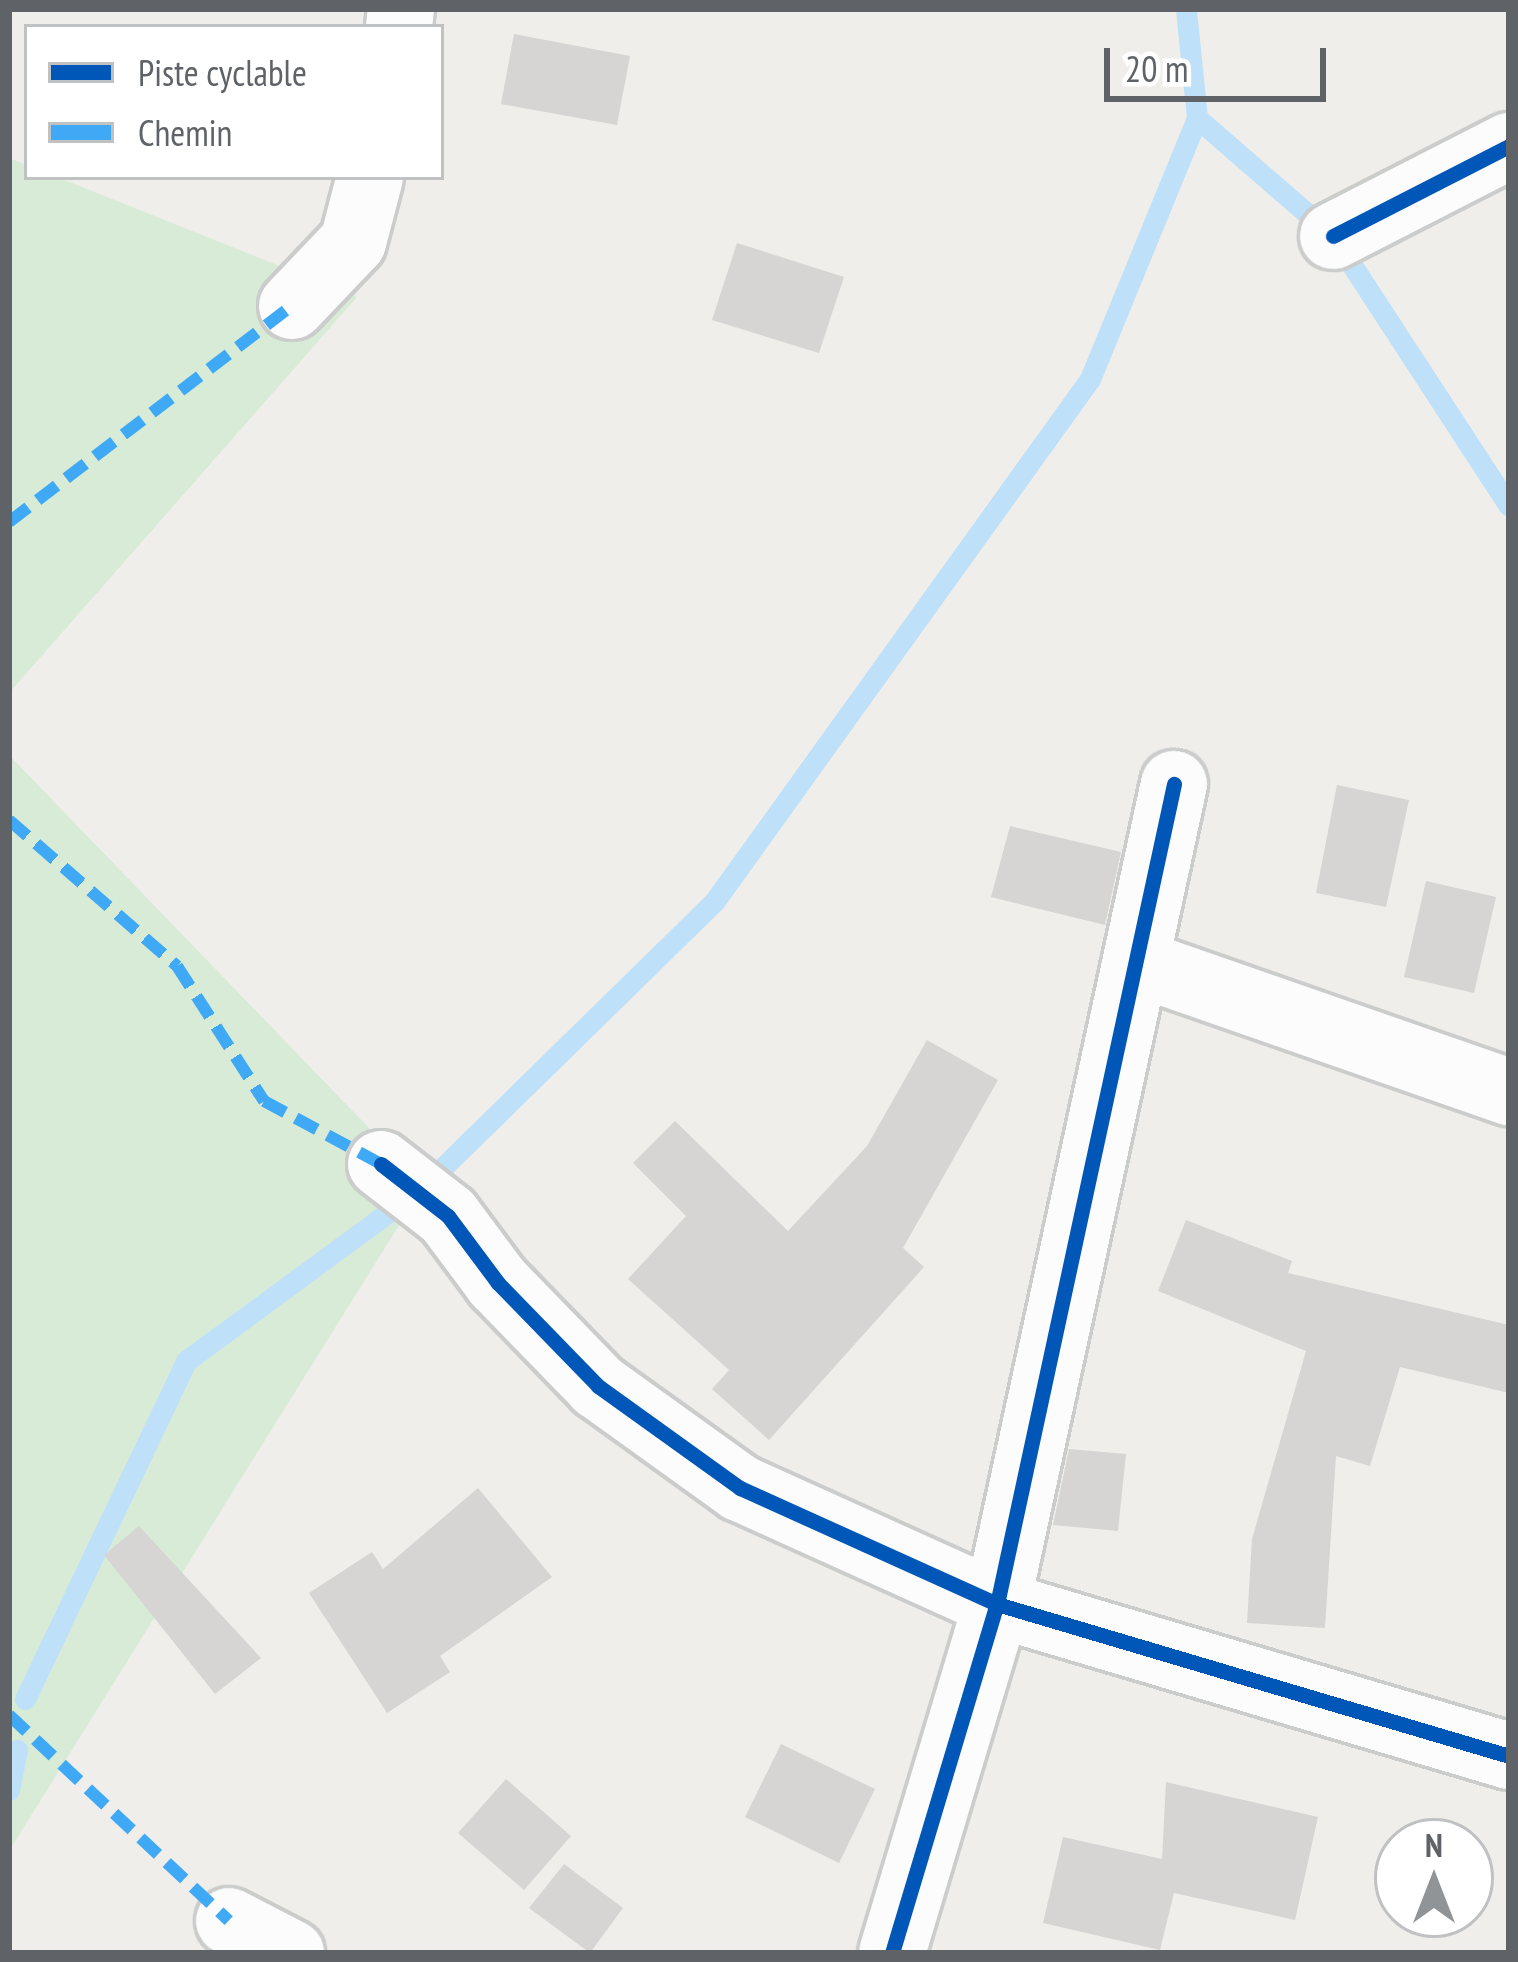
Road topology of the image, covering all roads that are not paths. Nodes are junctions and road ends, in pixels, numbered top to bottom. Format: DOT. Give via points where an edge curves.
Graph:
graph roads {
  1 [pos="1509,146"];
  2 [pos="369,180"];
  3 [pos="1333,236"];
  4 [pos="292,306"];
  5 [pos="1174,784"];
  6 [pos="1138,963"];
  7 [pos="1509,1092"];
  8 [pos="381,1164"];
  9 [pos="997,1604"];
  10 [pos="1509,1756"];
  11 [pos="229,1922"];
  12 [pos="291,1953"];
  13 [pos="892,1953"];
  1 -- 3 [label="street"];
  2 -- 4 [label="street" via="352,242"];
  5 -- 6 [label="street"];
  6 -- 7 [label="street"];
  6 -- 9 [label="street"];
  8 -- 9 [label="street" via="448,1216 498,1283 598,1387 723,1476"];
  9 -- 10 [label="street"];
  9 -- 13 [label="street"];
  11 -- 12 [label="street"];
}
